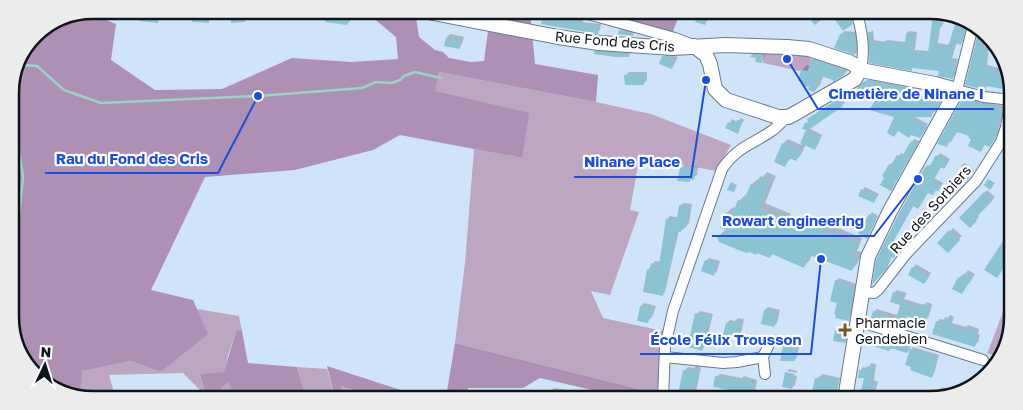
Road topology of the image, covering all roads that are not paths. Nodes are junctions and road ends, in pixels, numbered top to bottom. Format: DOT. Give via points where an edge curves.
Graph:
graph roads {
  1 [pos="464,19"];
  2 [pos="606,19"];
  3 [pos="858,19"];
  4 [pos="972,31"];
  5 [pos="725,45"];
  6 [pos="694,46"];
  7 [pos="710,64"];
  8 [pos="860,68"];
  9 [pos="957,90"];
  10 [pos="1004,99"];
  11 [pos="766,114"];
  12 [pos="788,117"];
  13 [pos="773,130"];
  14 [pos="1004,133"];
  15 [pos="863,292"];
  16 [pos="858,321"];
  17 [pos="770,342"];
  18 [pos="763,357"];
  19 [pos="665,358"];
  20 [pos="983,360"];
  21 [pos="765,374"];
  22 [pos="663,391"];
  23 [pos="846,391"];
  1 -- 6 [label="street, Rue Fond des Cris" via="591,42 673,48"];
  2 -- 6 [label="street"];
  3 -- 8 [label="street"];
  4 -- 9 [label="street"];
  5 -- 6 [label="street, Rue Fond des Cris"];
  5 -- 7 [label="street"];
  5 -- 8 [label="street, Rue Fond des Cris" via="809,49"];
  6 -- 7 [label="street" via="706,55"];
  7 -- 11 [label="street" via="715,89 720,95"];
  8 -- 9 [label="street, Rue Fond des Cris"];
  8 -- 12 [label="street" via="855,79"];
  9 -- 10 [label="street"];
  9 -- 15 [label="street" via="868,256"];
  11 -- 12 [label="street"];
  11 -- 13 [label="street" via="772,119"];
  12 -- 13 [label="street"];
  13 -- 19 [label="street" via="730,156 722,168 673,310"];
  14 -- 15 [label="street, Rue des Sorbiers" via="976,181 906,254 878,290"];
  15 -- 16 [label="street"];
  16 -- 20 [label="street"];
  16 -- 23 [label="street"];
  17 -- 18 [label="street"];
  18 -- 19 [label="street" via="723,363"];
  18 -- 21 [label="street"];
  19 -- 22 [label="street"];
}
